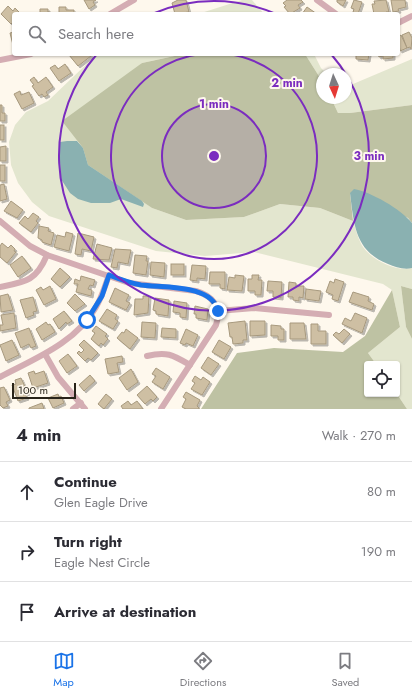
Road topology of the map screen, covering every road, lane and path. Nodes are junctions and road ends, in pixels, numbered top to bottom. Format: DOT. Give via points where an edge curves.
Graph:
graph roads {
  1 [pos="134,0"];
  2 [pos="317,0"];
  3 [pos="113,12"];
  4 [pos="333,12"];
  5 [pos="412,16"];
  6 [pos="400,22"];
  7 [pos="21,56"];
  8 [pos="0,60"];
  9 [pos="0,221"];
  10 [pos="47,255"];
  11 [pos="109,275"];
  12 [pos="0,287"];
  13 [pos="218,311"];
  14 [pos="330,314"];
  15 [pos="45,354"];
  16 [pos="147,356"];
  17 [pos="190,365"];
  18 [pos="0,377"];
  19 [pos="81,403"];
  20 [pos="73,409"];
  21 [pos="85,409"];
  22 [pos="161,409"];
  1 -- 3 [label="street"];
  2 -- 4 [label="street"];
  5 -- 6 [label="street"];
  7 -- 8 [label="street"];
  9 -- 10 [label="street" via="30,246"];
  10 -- 11 [label="street"];
  10 -- 12 [label="street" via="32,278"];
  11 -- 13 [label="street" via="129,283 204,294 216,304"];
  11 -- 15 [label="street" via="99,302 87,320"];
  13 -- 14 [label="street" via="254,308"];
  13 -- 17 [label="street" via="216,325"];
  15 -- 18 [label="street"];
  15 -- 19 [label="street" via="58,377"];
  16 -- 17 [label="street" via="168,353"];
  17 -- 22 [label="street"];
  19 -- 20 [label="street"];
  19 -- 21 [label="street"];
}
